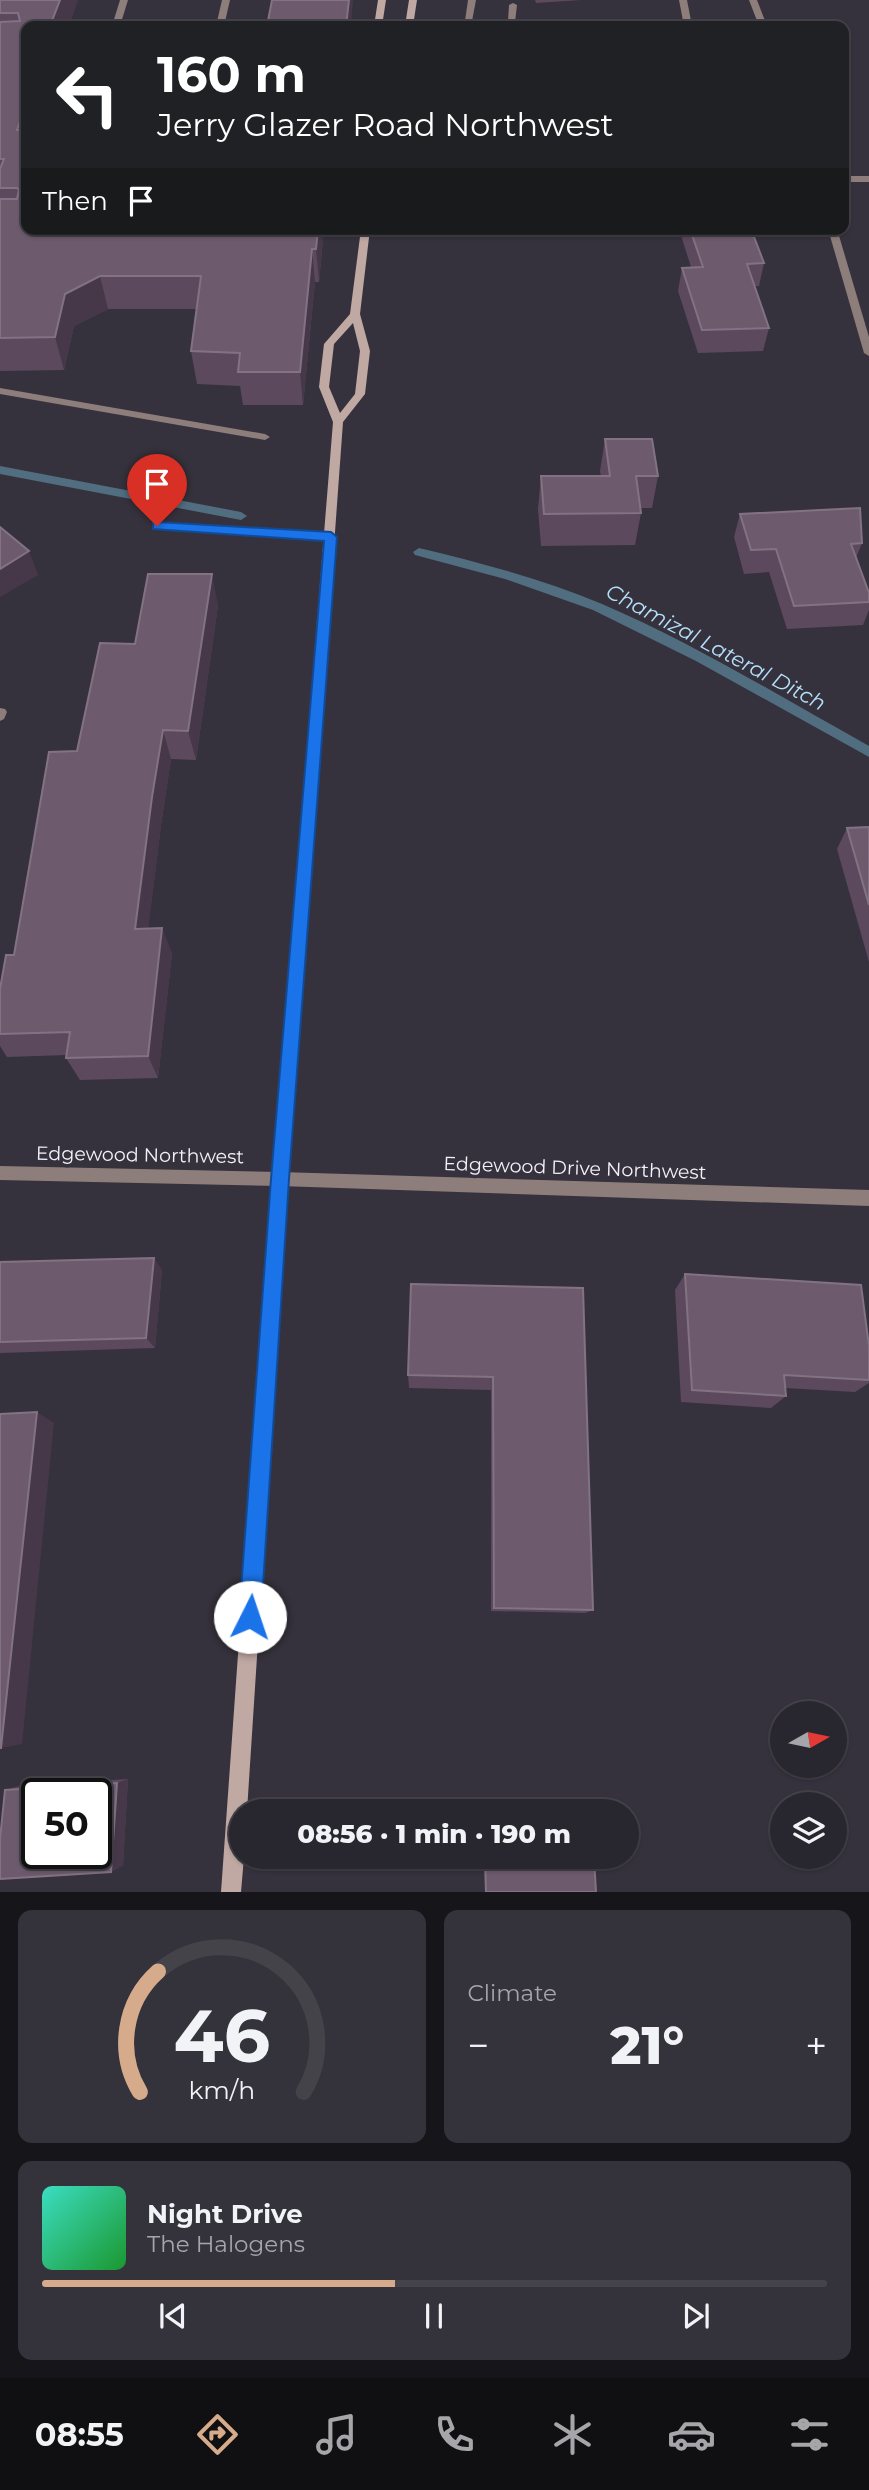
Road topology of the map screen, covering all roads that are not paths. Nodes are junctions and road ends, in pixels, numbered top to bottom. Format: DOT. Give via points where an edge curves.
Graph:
graph roads {
  1 [pos="124,0"];
  2 [pos="226,0"];
  3 [pos="382,0"];
  4 [pos="413,0"];
  5 [pos="472,0"];
  6 [pos="683,0"];
  7 [pos="753,0"];
  8 [pos="513,5"];
  9 [pos="118,21"];
  10 [pos="221,21"];
  11 [pos="379,21"];
  12 [pos="410,21"];
  13 [pos="468,21"];
  14 [pos="511,21"];
  15 [pos="687,21"];
  16 [pos="761,21"];
  17 [pos="849,179"];
  18 [pos="869,179"];
  19 [pos="365,235"];
  20 [pos="834,235"];
  21 [pos="355,314"];
  22 [pos="869,352"];
  23 [pos="0,391"];
  24 [pos="338,422"];
  25 [pos="265,437"];
  26 [pos="157,526"];
  27 [pos="331,537"];
  28 [pos="0,1173"];
  29 [pos="280,1179"];
  30 [pos="869,1198"];
  31 [pos="231,1892"];
  1 -- 9 [label="street"];
  2 -- 10 [label="street"];
  3 -- 11 [label="main road"];
  4 -- 12 [label="main road"];
  5 -- 13 [label="street"];
  6 -- 15 [label="street"];
  7 -- 16 [label="street"];
  8 -- 14 [label="street"];
  17 -- 18 [label="street"];
  19 -- 21 [label="main road"];
  20 -- 22 [label="street"];
  21 -- 24 [label="main road" via="365,351 359,394"];
  21 -- 24 [label="main road" via="328,344 324,387"];
  23 -- 25 [label="street"];
  24 -- 27 [label="main road"];
  26 -- 27 [label="street"];
  27 -- 29 [label="main road"];
  28 -- 29 [label="street, Edgewood Northwest"];
  29 -- 30 [label="street, Edgewood Drive Northwest"];
  29 -- 31 [label="main road"];
}
